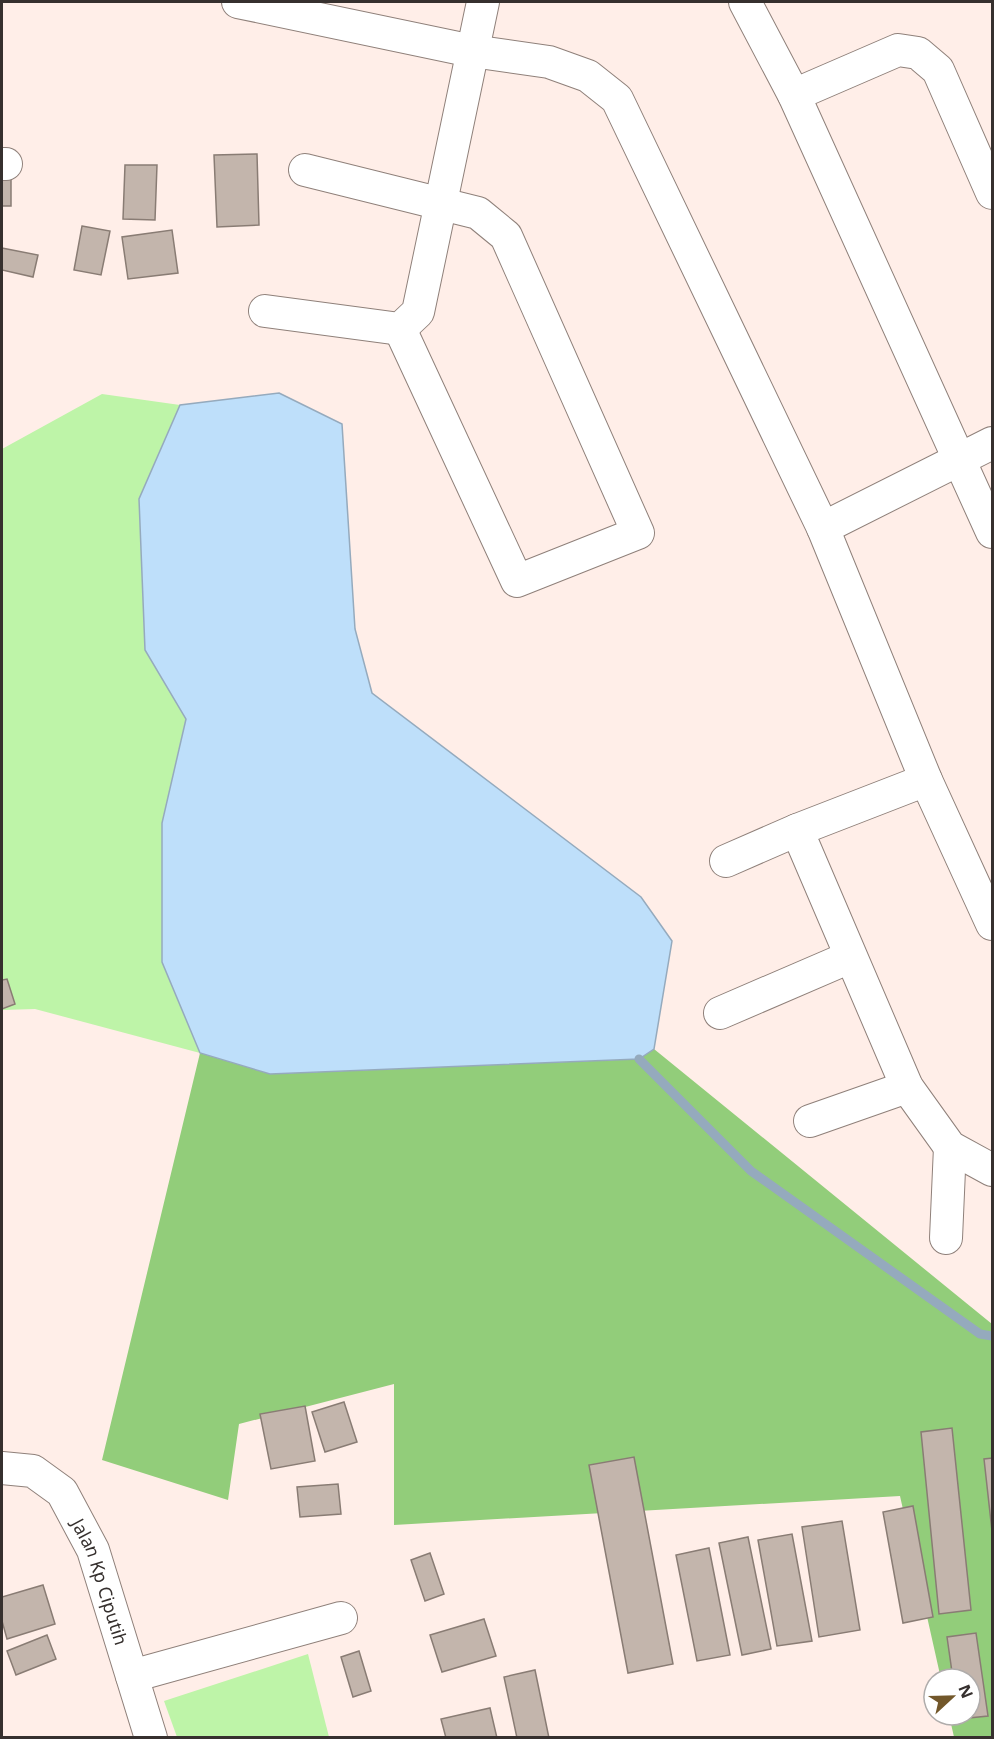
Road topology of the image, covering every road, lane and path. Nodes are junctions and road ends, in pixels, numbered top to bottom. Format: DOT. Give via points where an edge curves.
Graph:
graph roads {
  1 [pos="238,2"];
  2 [pos="483,2"];
  3 [pos="745,2"];
  4 [pos="472,51"];
  5 [pos="794,95"];
  6 [pos="305,170"];
  7 [pos="993,193"];
  8 [pos="442,204"];
  9 [pos="265,311"];
  10 [pos="400,329"];
  11 [pos="993,443"];
  12 [pos="960,458"];
  13 [pos="823,528"];
  14 [pos="993,532"];
  15 [pos="926,780"];
  16 [pos="797,830"];
  17 [pos="726,861"];
  18 [pos="993,924"];
  19 [pos="850,957"];
  20 [pos="720,1013"];
  21 [pos="907,1087"];
  22 [pos="810,1121"];
  23 [pos="950,1147"];
  24 [pos="993,1170"];
  25 [pos="946,1238"];
  26 [pos="2,1468"];
  27 [pos="341,1618"];
  28 [pos="132,1676"];
  29 [pos="151,1737"];
  1 -- 4 [label="street"];
  2 -- 4 [label="street"];
  3 -- 5 [label="street"];
  4 -- 8 [label="street"];
  4 -- 13 [label="street" via="549,62 588,76 617,99"];
  5 -- 7 [label="street" via="898,50 918,53 938,70"];
  5 -- 12 [label="street"];
  6 -- 8 [label="street"];
  8 -- 10 [label="street" via="418,312"];
  8 -- 10 [label="street" via="478,213 506,236 638,533 517,580"];
  9 -- 10 [label="street"];
  11 -- 12 [label="street"];
  12 -- 13 [label="street"];
  12 -- 14 [label="street"];
  13 -- 15 [label="street"];
  15 -- 16 [label="street"];
  15 -- 18 [label="street"];
  16 -- 17 [label="street"];
  16 -- 19 [label="street"];
  19 -- 20 [label="street"];
  19 -- 21 [label="street"];
  21 -- 22 [label="street"];
  21 -- 23 [label="street"];
  23 -- 24 [label="street"];
  23 -- 25 [label="street"];
  26 -- 28 [label="street, Jalan Kp Ciputih" via="33,1471 62,1492 93,1550"];
  27 -- 28 [label="street"];
  28 -- 29 [label="street, Jalan Kp Ciputih"];
}
